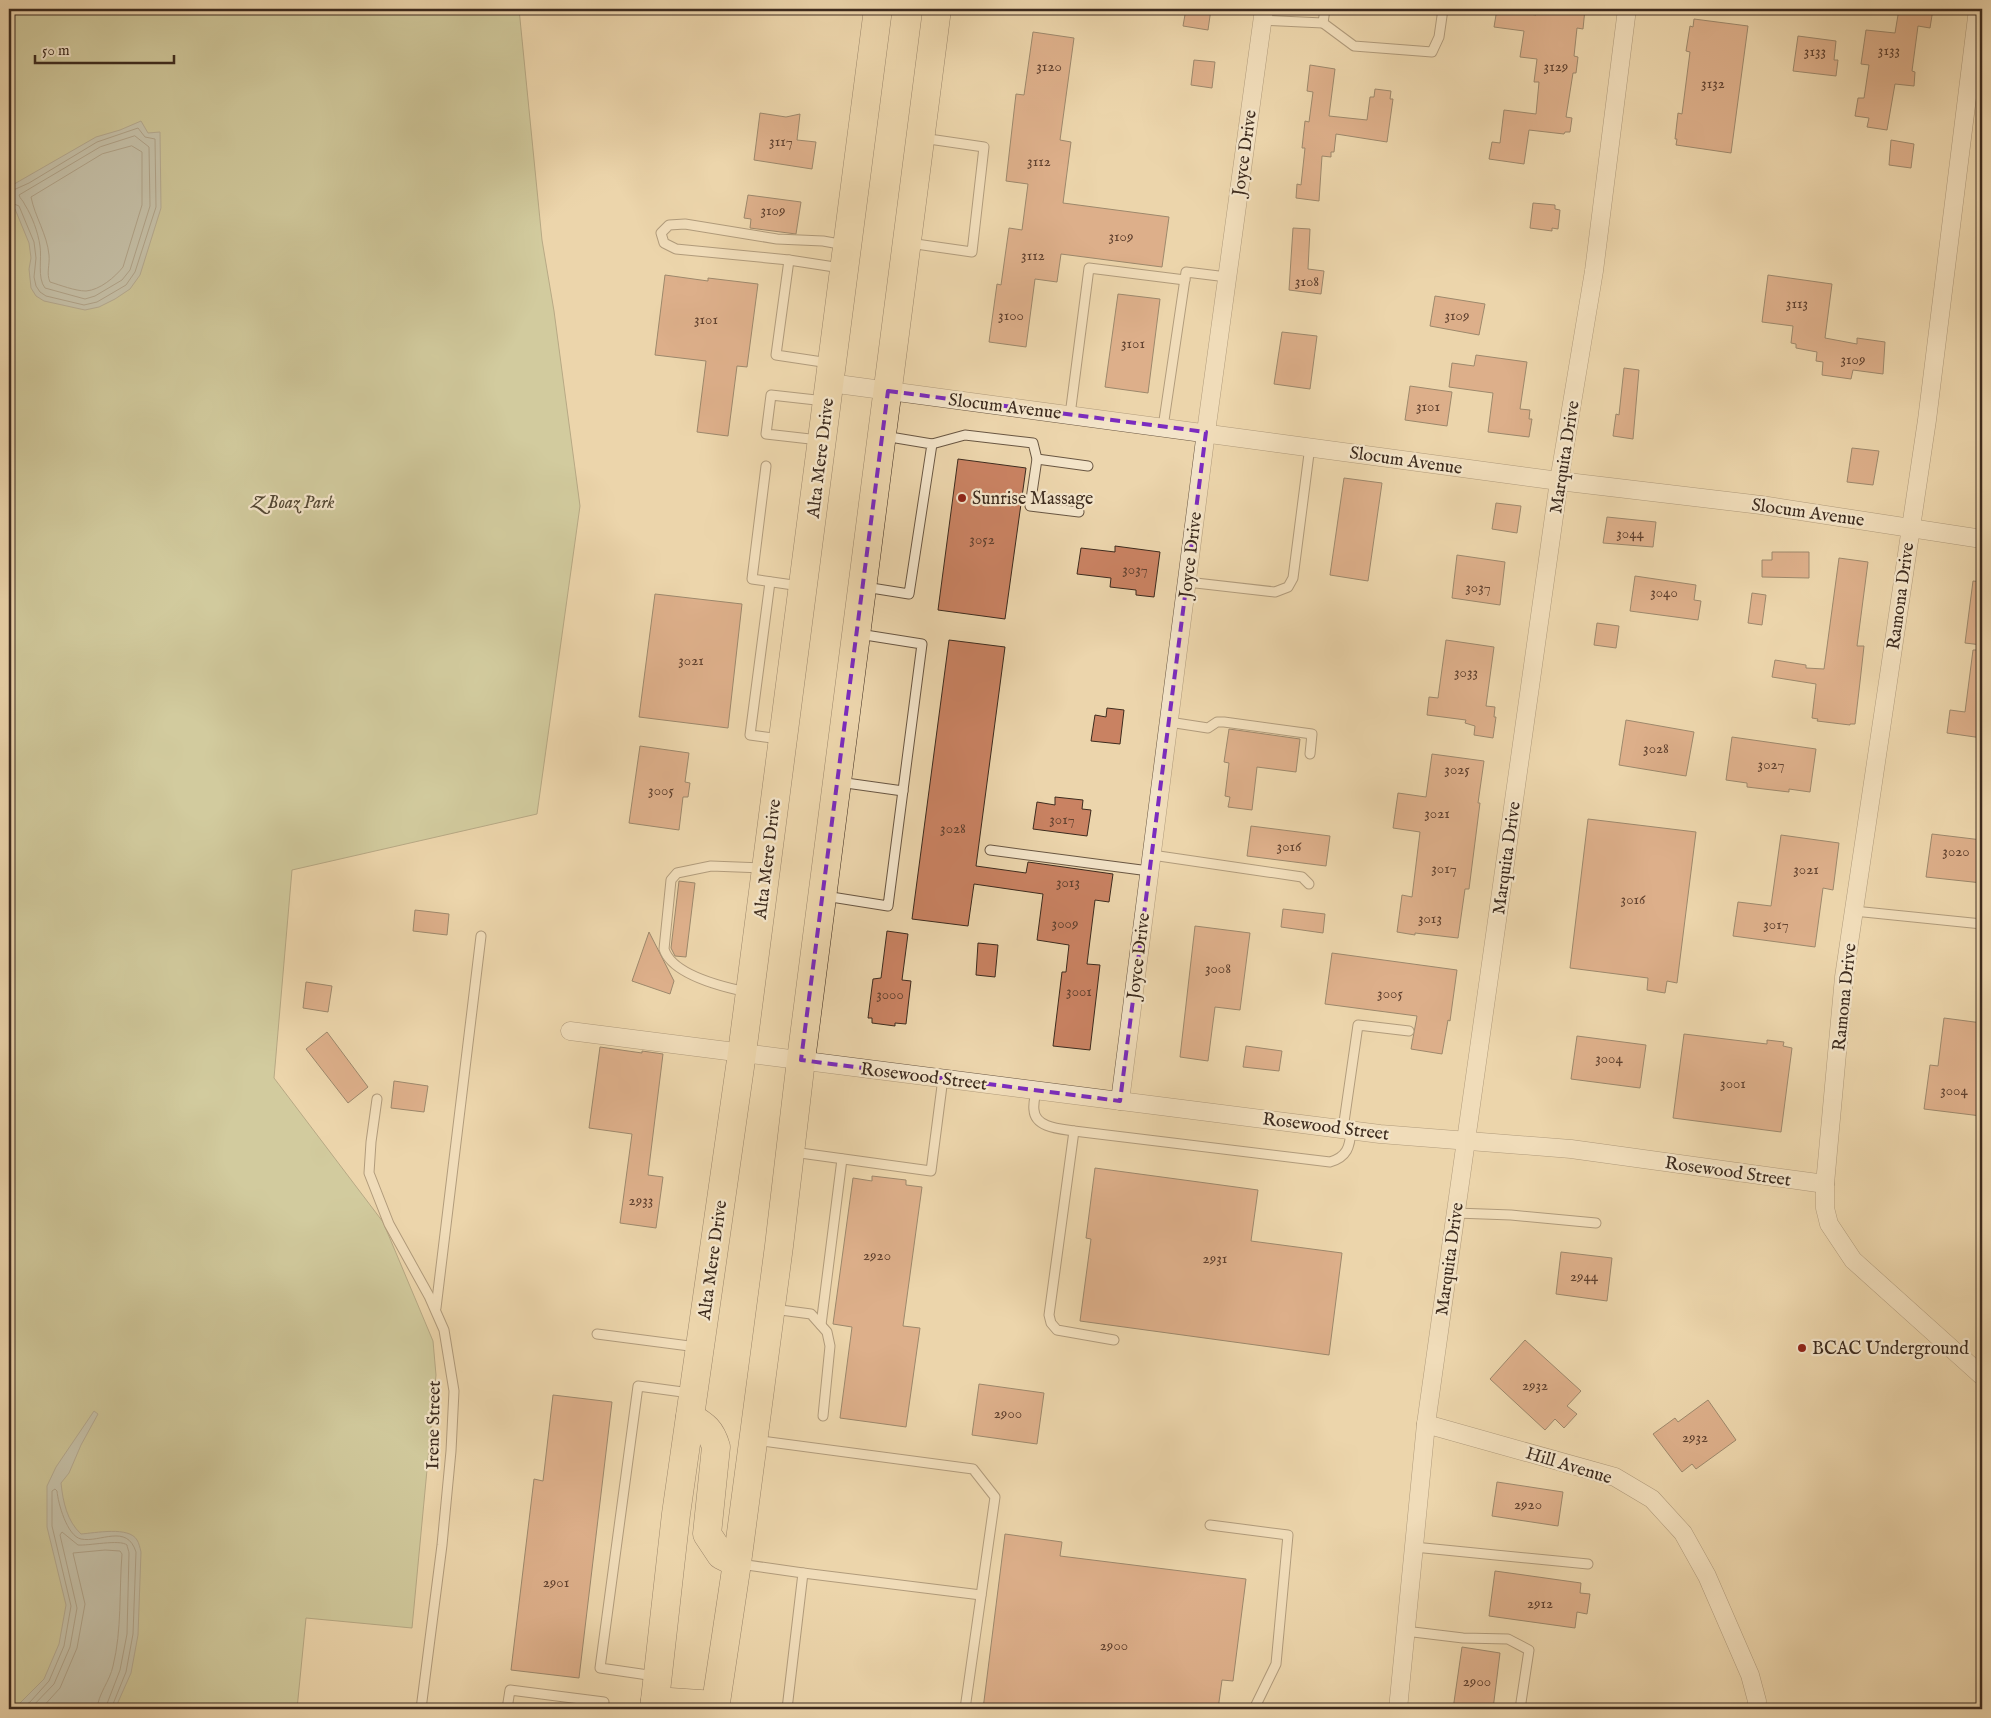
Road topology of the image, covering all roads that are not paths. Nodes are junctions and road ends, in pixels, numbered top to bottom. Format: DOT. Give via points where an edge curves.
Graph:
graph roads {
  1 [pos="878,9"];
  2 [pos="937,9"];
  3 [pos="1325,9"];
  4 [pos="1443,9"];
  5 [pos="1627,9"];
  6 [pos="1978,9"];
  7 [pos="1263,14"];
  8 [pos="1323,23"];
  9 [pos="920,138"];
  10 [pos="907,243"];
  11 [pos="846,256"];
  12 [pos="789,260"];
  13 [pos="1227,277"];
  14 [pos="1185,280"];
  15 [pos="830,383"];
  16 [pos="888,391"];
  17 [pos="1070,415"];
  18 [pos="1163,426"];
  19 [pos="1206,432"];
  20 [pos="882,436"];
  21 [pos="822,440"];
  22 [pos="932,444"];
  23 [pos="1310,446"];
  24 [pos="1037,459"];
  25 [pos="766,466"];
  26 [pos="1088,466"];
  27 [pos="1559,481"];
  28 [pos="1080,512"];
  29 [pos="1911,527"];
  30 [pos="1982,539"];
  31 [pos="770,582"];
  32 [pos="1187,582"];
  33 [pos="862,586"];
  34 [pos="803,587"];
  35 [pos="856,633"];
  36 [pos="1169,722"];
  37 [pos="783,740"];
  38 [pos="1310,754"];
  39 [pos="837,782"];
  40 [pos="903,791"];
  41 [pos="990,850"];
  42 [pos="1150,863"];
  43 [pos="766,868"];
  44 [pos="1309,884"];
  45 [pos="822,896"];
  46 [pos="1854,911"];
  47 [pos="1982,924"];
  48 [pos="480,936"];
  49 [pos="750,992"];
  50 [pos="570,1030"];
  51 [pos="1409,1031"];
  52 [pos="742,1052"];
  53 [pos="801,1060"];
  54 [pos="942,1078"];
  55 [pos="1036,1090"];
  56 [pos="377,1099"];
  57 [pos="1120,1101"];
  58 [pos="1347,1130"];
  59 [pos="1074,1131"];
  60 [pos="1466,1141"];
  61 [pos="790,1151"];
  62 [pos="842,1159"];
  63 [pos="1825,1184"];
  64 [pos="1456,1213"];
  65 [pos="1596,1223"];
  66 [pos="770,1309"];
  67 [pos="435,1310"];
  68 [pos="821,1325"];
  69 [pos="598,1334"];
  70 [pos="1114,1340"];
  71 [pos="700,1347"];
  72 [pos="1982,1376"];
  73 [pos="692,1405"];
  74 [pos="823,1416"];
  75 [pos="1426,1424"];
  76 [pos="752,1440"];
  77 [pos="1210,1525"];
  78 [pos="1414,1546"];
  79 [pos="737,1563"];
  80 [pos="1588,1564"];
  81 [pos="803,1573"];
  82 [pos="981,1595"];
  83 [pos="1405,1631"];
  84 [pos="655,1696"];
  85 [pos="715,1708"];
  86 [pos="421,1709"];
  87 [pos="507,1709"];
  88 [pos="604,1709"];
  89 [pos="787,1709"];
  90 [pos="966,1709"];
  91 [pos="1254,1709"];
  92 [pos="1398,1709"];
  93 [pos="1520,1709"];
  94 [pos="1756,1709"];
  1 -- 11 [label="main road, Alta Mere Drive"];
  2 -- 9 [label="main road"];
  3 -- 8 [label="lane"];
  4 -- 8 [label="lane" via="1439,37 1432,52 1354,46"];
  5 -- 27 [label="street, Marquita Drive" via="1594,271"];
  6 -- 29 [label="street, Ramona Drive"];
  7 -- 8 [label="lane"];
  7 -- 13 [label="street, Joyce Drive"];
  9 -- 10 [label="main road"];
  9 -- 10 [label="lane" via="984,147 972,252"];
  10 -- 16 [label="main road"];
  11 -- 12 [label="lane"];
  11 -- 12 [label="lane" via="823,241 777,239 685,224 669,224 661,233 664,243 676,249"];
  11 -- 15 [label="main road, Alta Mere Drive"];
  12 -- 15 [label="lane" via="776,355"];
  13 -- 14 [label="lane" via="1186,272"];
  13 -- 19 [label="street, Joyce Drive"];
  14 -- 17 [label="lane" via="1089,268"];
  14 -- 18 [label="lane"];
  15 -- 16 [label="street, Slocum Avenue"];
  15 -- 21 [label="main road, Alta Mere Drive"];
  15 -- 21 [label="lane" via="771,396 766,434"];
  16 -- 17 [label="street, Slocum Avenue"];
  16 -- 20 [label="main road"];
  17 -- 18 [label="street, Slocum Avenue"];
  18 -- 19 [label="street, Slocum Avenue"];
  19 -- 23 [label="street, Slocum Avenue"];
  19 -- 32 [label="street, Joyce Drive"];
  20 -- 22 [label="lane"];
  20 -- 33 [label="main road"];
  21 -- 34 [label="main road, Alta Mere Drive"];
  22 -- 24 [label="lane" via="965,435 1032,443"];
  22 -- 33 [label="lane" via="909,594"];
  23 -- 27 [label="street, Slocum Avenue"];
  23 -- 32 [label="lane" via="1294,578 1288,587 1275,592"];
  24 -- 26 [label="lane"];
  24 -- 28 [label="lane" via="1030,506"];
  25 -- 31 [label="lane" via="752,579"];
  27 -- 29 [label="street, Slocum Avenue"];
  27 -- 60 [label="street, Marquita Drive"];
  29 -- 30 [label="street, Slocum Avenue"];
  29 -- 46 [label="street, Ramona Drive"];
  31 -- 34 [label="lane"];
  31 -- 37 [label="lane" via="750,735"];
  32 -- 36 [label="street, Joyce Drive"];
  33 -- 35 [label="main road"];
  34 -- 37 [label="main road, Alta Mere Drive"];
  35 -- 39 [label="main road"];
  35 -- 40 [label="lane" via="922,644"];
  36 -- 38 [label="lane" via="1208,728 1217,722 1312,734"];
  36 -- 42 [label="street, Joyce Drive"];
  37 -- 43 [label="main road, Alta Mere Drive"];
  39 -- 40 [label="lane"];
  39 -- 45 [label="main road"];
  40 -- 45 [label="lane" via="888,906"];
  41 -- 42 [label="lane"];
  42 -- 44 [label="lane" via="1302,877"];
  42 -- 57 [label="street, Joyce Drive"];
  43 -- 49 [label="main road, Alta Mere Drive"];
  43 -- 49 [label="lane" via="711,866 677,873 671,880 664,949 666,957 693,975 724,987"];
  45 -- 53 [label="main road"];
  46 -- 47 [label="lane"];
  46 -- 63 [label="street, Ramona Drive" via="1844,977"];
  48 -- 67 [label="lane"];
  49 -- 52 [label="main road, Alta Mere Drive"];
  50 -- 52 [label="street, Rosewood Street"];
  51 -- 58 [label="lane" via="1358,1025"];
  52 -- 53 [label="street, Rosewood Street"];
  52 -- 71 [label="main road, Alta Mere Drive"];
  53 -- 54 [label="street, Rosewood Street"];
  53 -- 61 [label="main road"];
  54 -- 55 [label="street, Rosewood Street"];
  54 -- 62 [label="lane" via="931,1171"];
  55 -- 57 [label="street, Rosewood Street"];
  55 -- 59 [label="lane" via="1036,1118 1045,1125"];
  56 -- 67 [label="lane, Irene Street" via="369,1173 390,1224"];
  57 -- 58 [label="street, Rosewood Street"];
  58 -- 59 [label="lane" via="1350,1143 1346,1152 1330,1162"];
  58 -- 60 [label="street, Rosewood Street"];
  59 -- 70 [label="lane" via="1049,1315 1058,1330"];
  60 -- 63 [label="street, Rosewood Street" via="1571,1149"];
  60 -- 64 [label="street, Marquita Drive"];
  61 -- 62 [label="lane"];
  61 -- 66 [label="main road"];
  62 -- 68 [label="lane"];
  63 -- 72 [label="street" via="1829,1224 1853,1260"];
  64 -- 65 [label="lane"];
  64 -- 75 [label="street, Marquita Drive"];
  66 -- 68 [label="lane" via="810,1314"];
  66 -- 76 [label="main road"];
  67 -- 86 [label="lane, Irene Street" via="444,1330 454,1391 444,1526"];
  68 -- 74 [label="lane" via="827,1332 830,1346"];
  69 -- 71 [label="lane"];
  71 -- 73 [label="main road, Alta Mere Drive"];
  73 -- 79 [label="main road" via="712,1434 716,1447 707,1534 721,1555"];
  73 -- 84 [label="main road, Alta Mere Drive"];
  73 -- 84 [label="lane" via="638,1386 600,1668"];
  75 -- 78 [label="street, Marquita Drive"];
  75 -- 94 [label="street, Hill Avenue" via="1614,1478 1652,1499 1683,1533 1707,1576 1750,1676"];
  76 -- 79 [label="main road"];
  76 -- 82 [label="lane" via="973,1469 995,1497"];
  77 -- 91 [label="lane" via="1288,1535 1276,1664"];
  78 -- 80 [label="lane"];
  78 -- 83 [label="street, Marquita Drive"];
  79 -- 81 [label="lane"];
  79 -- 85 [label="main road"];
  81 -- 82 [label="lane"];
  81 -- 89 [label="lane"];
  82 -- 90 [label="lane"];
  83 -- 92 [label="street, Marquita Drive"];
  83 -- 93 [label="lane" via="1508,1640 1529,1650"];
  84 -- 85 [label="main road"];
  87 -- 88 [label="lane" via="510,1690 604,1702"];
}
